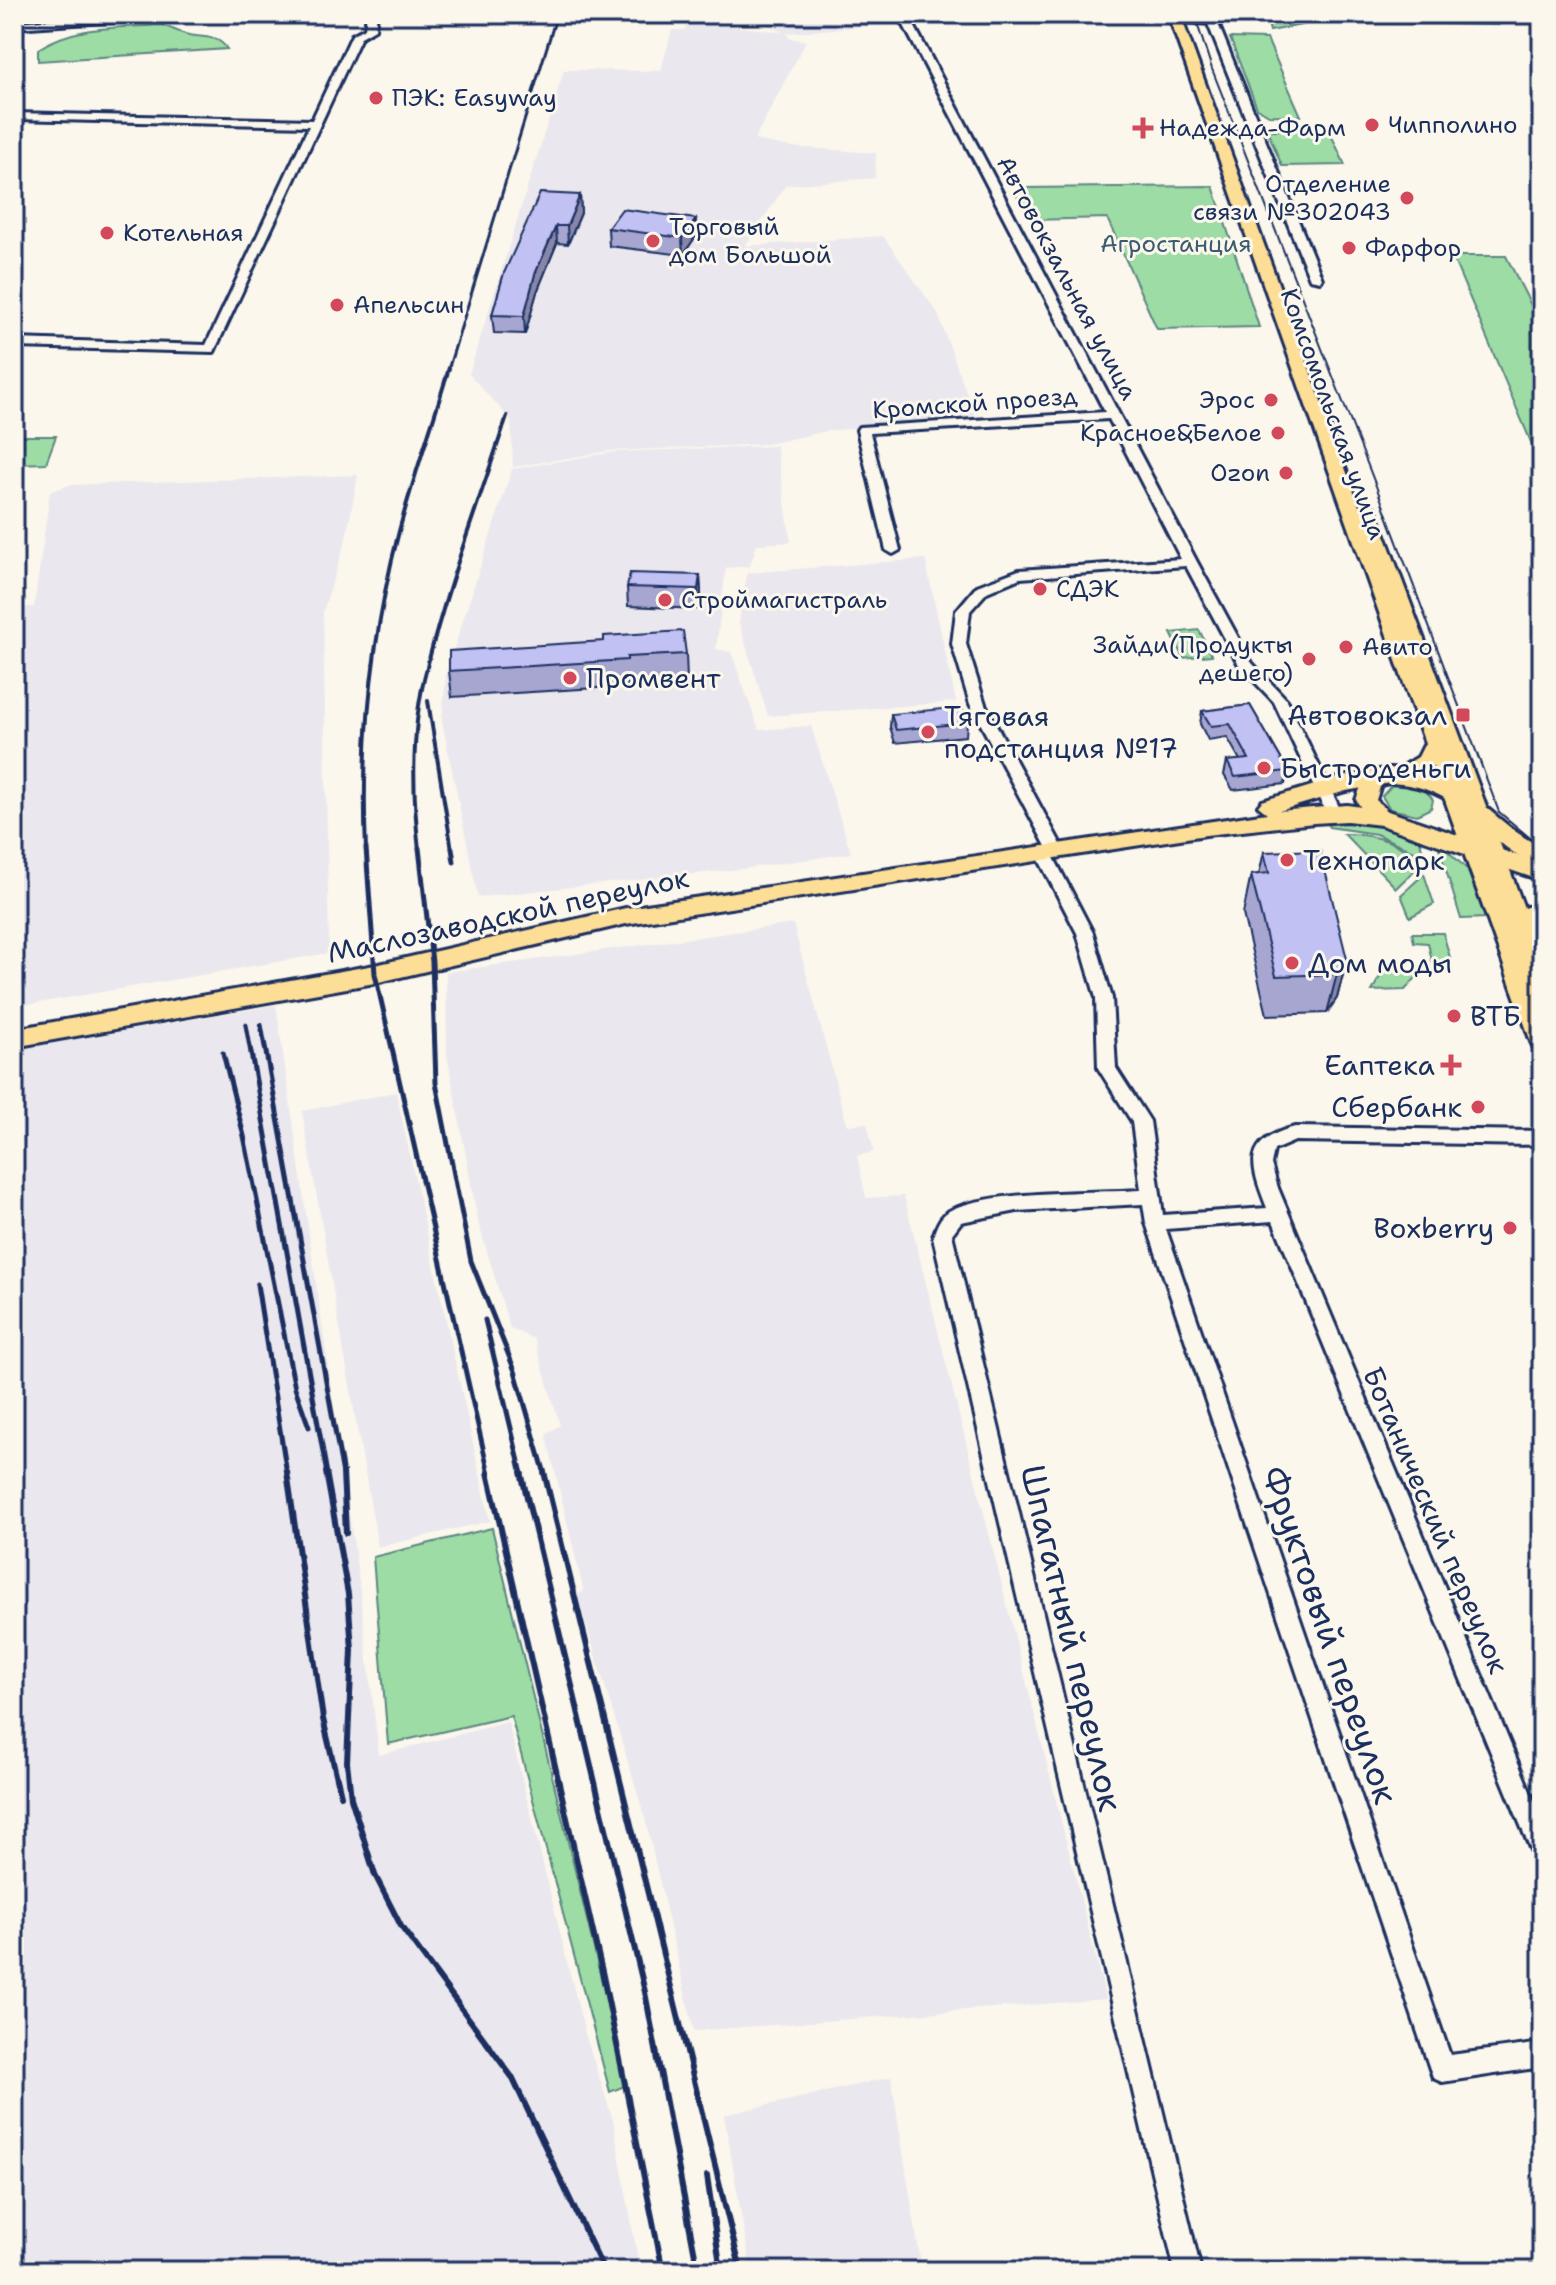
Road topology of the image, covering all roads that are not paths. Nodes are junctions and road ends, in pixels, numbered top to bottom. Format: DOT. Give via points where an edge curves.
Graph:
graph roads {
  1 [pos="181,14"];
  2 [pos="372,14"];
  3 [pos="903,14"];
  4 [pos="1294,14"];
  5 [pos="1180,17"];
  6 [pos="1210,17"];
  7 [pos="14,25"];
  8 [pos="14,33"];
  9 [pos="14,56"];
  10 [pos="14,116"];
  11 [pos="314,123"];
  12 [pos="1316,279"];
  13 [pos="14,343"];
  14 [pos="1114,415"];
  15 [pos="893,550"];
  16 [pos="1190,562"];
  17 [pos="1434,744"];
  18 [pos="1390,776"];
  19 [pos="1450,789"];
  20 [pos="1329,802"];
  21 [pos="1385,818"];
  22 [pos="1470,819"];
  23 [pos="1412,826"];
  24 [pos="1483,852"];
  25 [pos="1050,853"];
  26 [pos="1542,859"];
  27 [pos="1542,873"];
  28 [pos="1542,909"];
  29 [pos="1510,926"];
  30 [pos="1541,982"];
  31 [pos="14,1038"];
  32 [pos="1542,1042"];
  33 [pos="1542,1138"];
  34 [pos="1150,1197"];
  35 [pos="1279,1214"];
  36 [pos="1155,1223"];
  37 [pos="1542,1848"];
  38 [pos="1542,2055"];
  39 [pos="1188,2271"];
  1 -- 7 [label="street"];
  2 -- 11 [label="street" via="370,29 357,35"];
  3 -- 14 [label="street, Автовокзальная улица"];
  4 -- 6 [label="main road"];
  5 -- 6 [label="main road"];
  5 -- 17 [label="main road, Комсомольская улица"];
  5 -- 22 [label="main road, Комсомольская улица"];
  6 -- 12 [label="street"];
  8 -- 9 [label="street"];
  10 -- 11 [label="street"];
  11 -- 13 [label="street" via="210,349"];
  14 -- 15 [label="street, Кромской проезд" via="863,430"];
  14 -- 16 [label="street, Автовокзальная улица"];
  16 -- 20 [label="street, Автовокзальная улица" via="1246,665 1280,700"];
  16 -- 25 [label="street" via="1019,574 978,592 963,613 959,649 978,706"];
  17 -- 18 [label="main road" via="1427,761"];
  17 -- 19 [label="main road, Комсомольская улица"];
  18 -- 19 [label="highway" via="1425,778"];
  18 -- 20 [label="highway, Маслозаводской переулок"];
  18 -- 21 [label="main road" via="1366,792 1374,812"];
  19 -- 22 [label="highway, Комсомольская улица"];
  20 -- 21 [label="highway, Маслозаводской переулок"];
  20 -- 25 [label="highway, Маслозаводской переулок"];
  21 -- 23 [label="highway, Маслозаводской переулок"];
  22 -- 23 [label="main road" via="1444,828"];
  22 -- 24 [label="main road, Комсомольская улица"];
  22 -- 26 [label="highway"];
  23 -- 24 [label="highway, Маслозаводской переулок"];
  24 -- 27 [label="highway, Маслозаводской переулок"];
  24 -- 29 [label="main road, Комсомольская улица"];
  25 -- 31 [label="highway, Маслозаводской переулок" via="626,916 375,974"];
  25 -- 34 [label="street, Фруктовый переулок" via="1085,933 1104,998 1107,1068 1141,1121"];
  28 -- 29 [label="main road"];
  29 -- 30 [label="main road, Комсомольская улица"];
  29 -- 32 [label="main road, Комсомольская улица"];
  33 -- 35 [label="street, Ботанический переулок" via="1280,1136 1262,1150 1260,1160"];
  34 -- 36 [label="street, Фруктовый переулок"];
  34 -- 39 [label="street, Шпагатный переулок" via="994,1206 956,1215 942,1237"];
  35 -- 36 [label="street"];
  35 -- 37 [label="street, Ботанический переулок"];
  36 -- 38 [label="street, Фруктовый переулок" via="1442,2069"];
}
